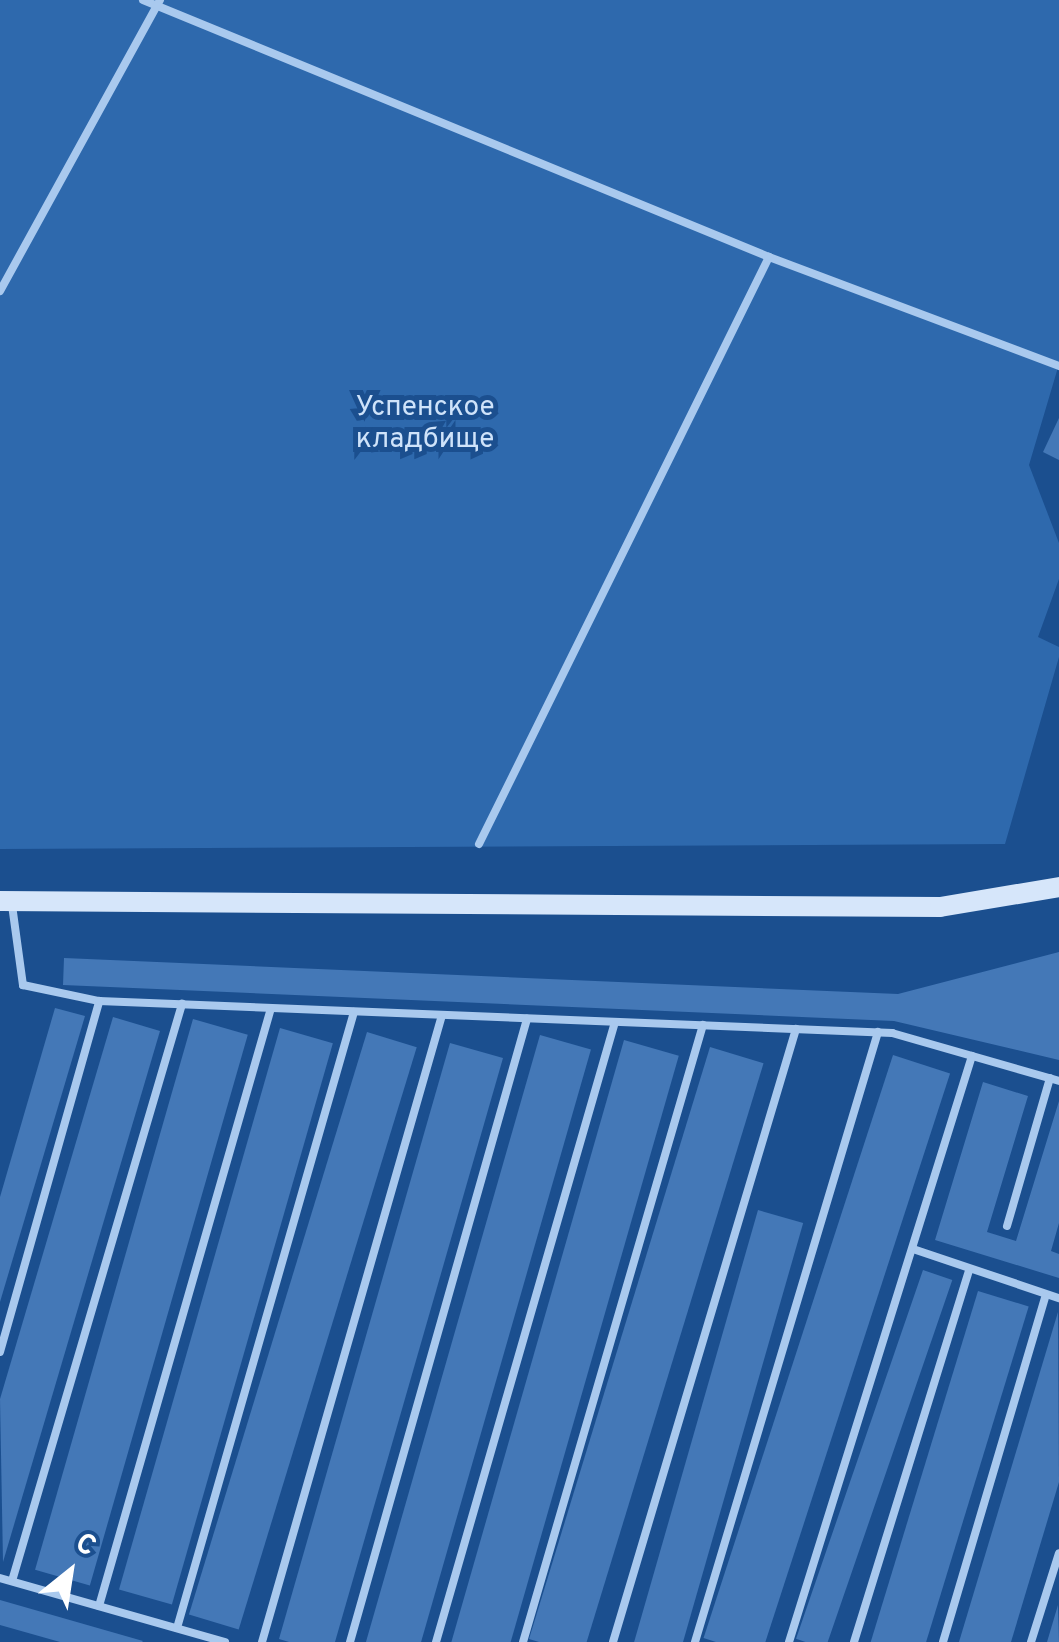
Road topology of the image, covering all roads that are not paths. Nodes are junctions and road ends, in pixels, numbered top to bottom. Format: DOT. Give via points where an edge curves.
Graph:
graph roads {
  1 [pos="143,0"];
  2 [pos="158,3"];
  3 [pos="769,257"];
  4 [pos="0,291"];
  5 [pos="1059,366"];
  6 [pos="479,844"];
  7 [pos="1059,887"];
  8 [pos="6,901"];
  9 [pos="99,1001"];
  10 [pos="182,1004"];
  11 [pos="271,1008"];
  12 [pos="354,1012"];
  13 [pos="442,1015"];
  14 [pos="527,1018"];
  15 [pos="615,1022"];
  16 [pos="703,1026"];
  17 [pos="796,1029"];
  18 [pos="878,1032"];
  19 [pos="972,1056"];
  20 [pos="1054,1080"];
  21 [pos="1007,1226"];
  22 [pos="913,1249"];
  23 [pos="969,1271"];
  24 [pos="1046,1294"];
  25 [pos="1059,1298"];
  26 [pos="0,1352"];
  27 [pos="1059,1552"];
  28 [pos="0,1578"];
  29 [pos="12,1582"];
  30 [pos="99,1606"];
  31 [pos="177,1628"];
  32 [pos="225,1642"];
  33 [pos="262,1642"];
  34 [pos="350,1642"];
  35 [pos="436,1642"];
  36 [pos="522,1642"];
  37 [pos="613,1642"];
  38 [pos="696,1642"];
  39 [pos="788,1642"];
  40 [pos="854,1642"];
  41 [pos="943,1642"];
  42 [pos="1031,1642"];
  1 -- 2 [label="lane"];
  2 -- 3 [label="lane"];
  2 -- 4 [label="lane"];
  3 -- 5 [label="lane"];
  3 -- 6 [label="lane"];
  7 -- 8 [label="main road" via="940,906"];
  8 -- 9 [label="lane" via="22,984"];
  9 -- 10 [label="lane"];
  9 -- 26 [label="lane"];
  10 -- 11 [label="lane"];
  10 -- 29 [label="lane"];
  11 -- 12 [label="lane"];
  11 -- 30 [label="lane"];
  12 -- 13 [label="lane"];
  12 -- 31 [label="lane"];
  13 -- 14 [label="lane"];
  13 -- 33 [label="lane"];
  14 -- 15 [label="lane"];
  14 -- 34 [label="lane"];
  15 -- 16 [label="lane"];
  15 -- 35 [label="lane"];
  16 -- 17 [label="lane"];
  16 -- 36 [label="lane"];
  17 -- 18 [label="lane"];
  17 -- 37 [label="lane"];
  18 -- 19 [label="lane"];
  18 -- 38 [label="lane"];
  19 -- 20 [label="lane"];
  19 -- 22 [label="lane"];
  20 -- 21 [label="lane"];
  22 -- 23 [label="lane"];
  22 -- 39 [label="lane"];
  23 -- 24 [label="lane"];
  23 -- 40 [label="lane"];
  24 -- 25 [label="lane"];
  24 -- 41 [label="lane"];
  27 -- 42 [label="lane"];
  28 -- 29 [label="lane"];
  29 -- 30 [label="lane"];
  30 -- 31 [label="lane"];
  31 -- 32 [label="lane"];
}
